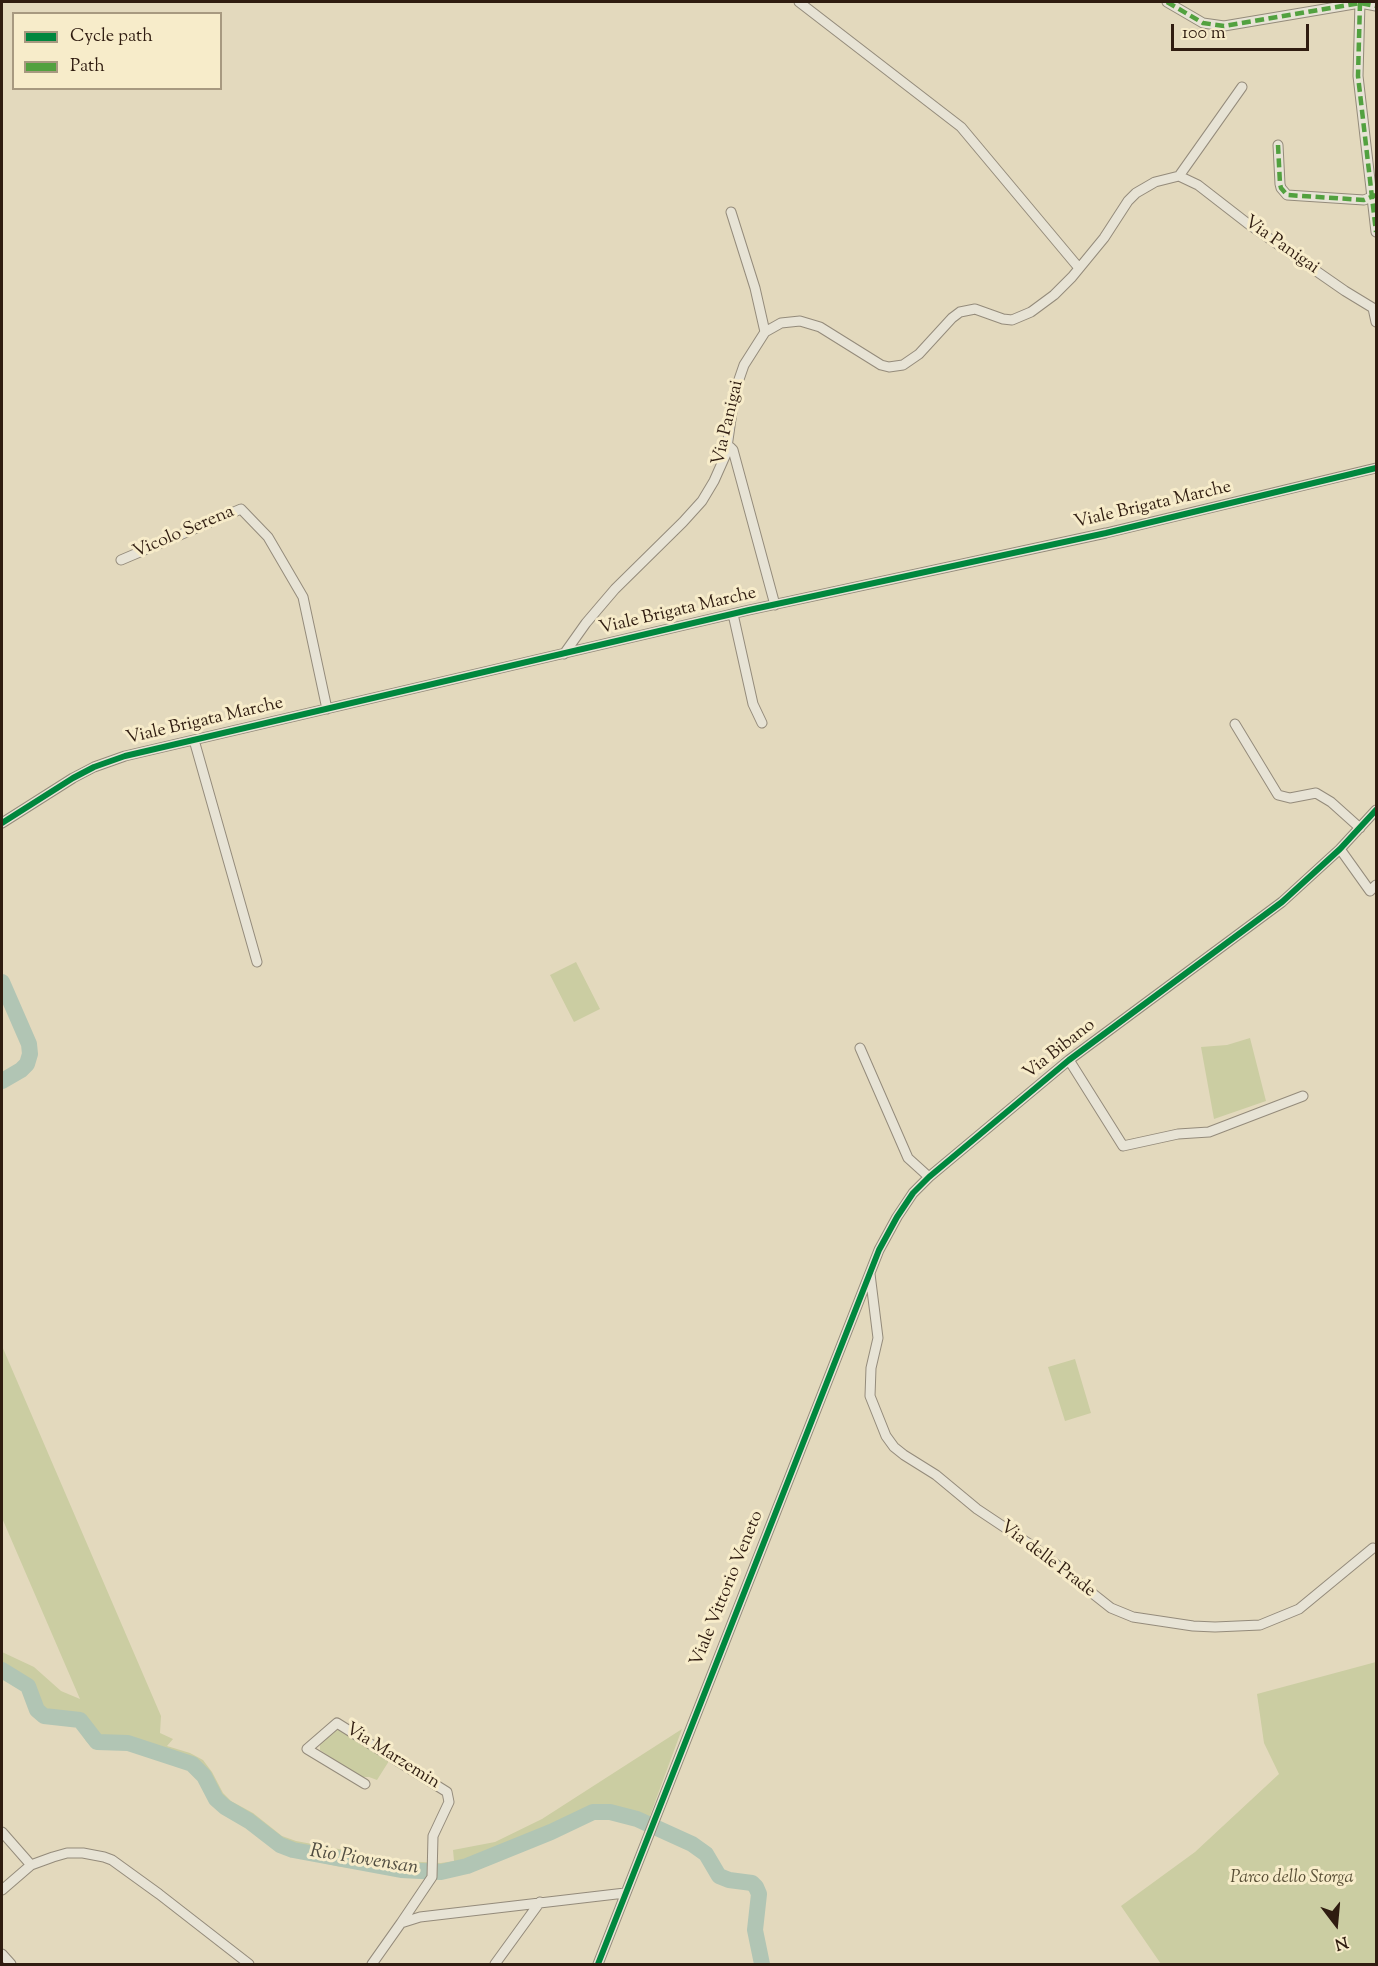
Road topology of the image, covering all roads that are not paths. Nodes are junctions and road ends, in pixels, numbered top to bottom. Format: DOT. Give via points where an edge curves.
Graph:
graph roads {
  1 [pos="799,2"];
  2 [pos="1167,2"];
  3 [pos="1360,2"];
  4 [pos="1377,6"];
  5 [pos="1242,87"];
  6 [pos="1278,145"];
  7 [pos="1179,176"];
  8 [pos="1374,196"];
  9 [pos="731,212"];
  10 [pos="1377,232"];
  11 [pos="1079,268"];
  12 [pos="1375,308"];
  13 [pos="1377,322"];
  14 [pos="765,332"];
  15 [pos="730,447"];
  16 [pos="1377,468"];
  17 [pos="121,560"];
  18 [pos="775,605"];
  19 [pos="733,614"];
  20 [pos="564,654"];
  21 [pos="327,709"];
  22 [pos="762,723"];
  23 [pos="1235,724"];
  24 [pos="194,740"];
  25 [pos="1377,810"];
  26 [pos="2,823"];
  27 [pos="1360,828"];
  28 [pos="1340,849"];
  29 [pos="1377,885"];
  30 [pos="257,962"];
  31 [pos="860,1048"];
  32 [pos="1070,1060"];
  33 [pos="1303,1096"];
  34 [pos="929,1177"];
  35 [pos="870,1274"];
  36 [pos="832,1368"];
  37 [pos="1373,1548"];
  38 [pos="365,1784"];
  39 [pos="2,1832"];
  40 [pos="31,1865"];
  41 [pos="2,1890"];
  42 [pos="625,1893"];
  43 [pos="540,1902"];
  44 [pos="401,1923"];
  45 [pos="2,1954"];
  46 [pos="11,1965"];
  47 [pos="249,1965"];
  48 [pos="372,1965"];
  49 [pos="495,1965"];
  50 [pos="598,1965"];
  1 -- 11 [label="street" via="961,127"];
  2 -- 3 [label="street" via="1203,23 1224,26"];
  3 -- 4 [label="street"];
  3 -- 8 [label="street" via="1358,76"];
  5 -- 7 [label="street"];
  6 -- 8 [label="street" via="1280,184 1287,195 1364,200"];
  7 -- 11 [label="street" via="1155,182 1136,193"];
  7 -- 12 [label="street, Via Panigai" via="1198,185 1247,223"];
  8 -- 10 [label="street"];
  9 -- 14 [label="street"];
  11 -- 14 [label="street" via="1054,295 1022,317 1003,319 975,309 960,312 911,361 897,366 881,365 820,327 800,321 781,323"];
  12 -- 13 [label="street, Via Panigai"];
  14 -- 20 [label="street, Via Panigai" via="738,378 726,454 702,501 615,589"];
  15 -- 18 [label="street, Viale Brigata Marche"];
  16 -- 18 [label="street, Viale Brigata Marche" via="1106,533"];
  17 -- 21 [label="street, Vicolo Serena" via="241,509 267,537 303,597"];
  18 -- 19 [label="street, Viale Brigata Marche"];
  19 -- 20 [label="street, Viale Brigata Marche"];
  19 -- 22 [label="street" via="753,704"];
  20 -- 21 [label="street, Viale Brigata Marche"];
  21 -- 24 [label="street, Viale Brigata Marche"];
  23 -- 27 [label="street" via="1278,795 1290,798 1316,793"];
  24 -- 26 [label="street, Viale Brigata Marche" via="94,767"];
  24 -- 30 [label="street"];
  25 -- 27 [label="street, Via Bibano"];
  27 -- 28 [label="street, Via Bibano"];
  28 -- 29 [label="street" via="1370,891"];
  28 -- 32 [label="street, Via Bibano" via="1282,902"];
  31 -- 34 [label="street" via="908,1158"];
  32 -- 33 [label="street, Via Bibano" via="1123,1146 1178,1134 1209,1132"];
  32 -- 34 [label="street, Via Bibano"];
  34 -- 35 [label="street, Via Bibano" via="897,1217"];
  35 -- 36 [label="street, Via Bibano"];
  35 -- 37 [label="street, Via delle Prade" via="878,1338 870,1368 870,1396 886,1436 904,1455 1034,1547 1111,1608 1133,1617 1193,1626 1260,1625 1299,1609"];
  36 -- 42 [label="street, Viale Vittorio Veneto"];
  38 -- 44 [label="street, Via Marzemin" via="307,1749 337,1723 447,1792 449,1802 433,1836 432,1877"];
  39 -- 40 [label="street"];
  40 -- 41 [label="street"];
  40 -- 47 [label="street" via="67,1853 91,1853 112,1860"];
  42 -- 43 [label="street"];
  42 -- 50 [label="street, Viale Vittorio Veneto"];
  43 -- 44 [label="street" via="420,1917"];
  43 -- 49 [label="street"];
  44 -- 48 [label="street, Via Marzemin"];
  45 -- 46 [label="street"];
}
